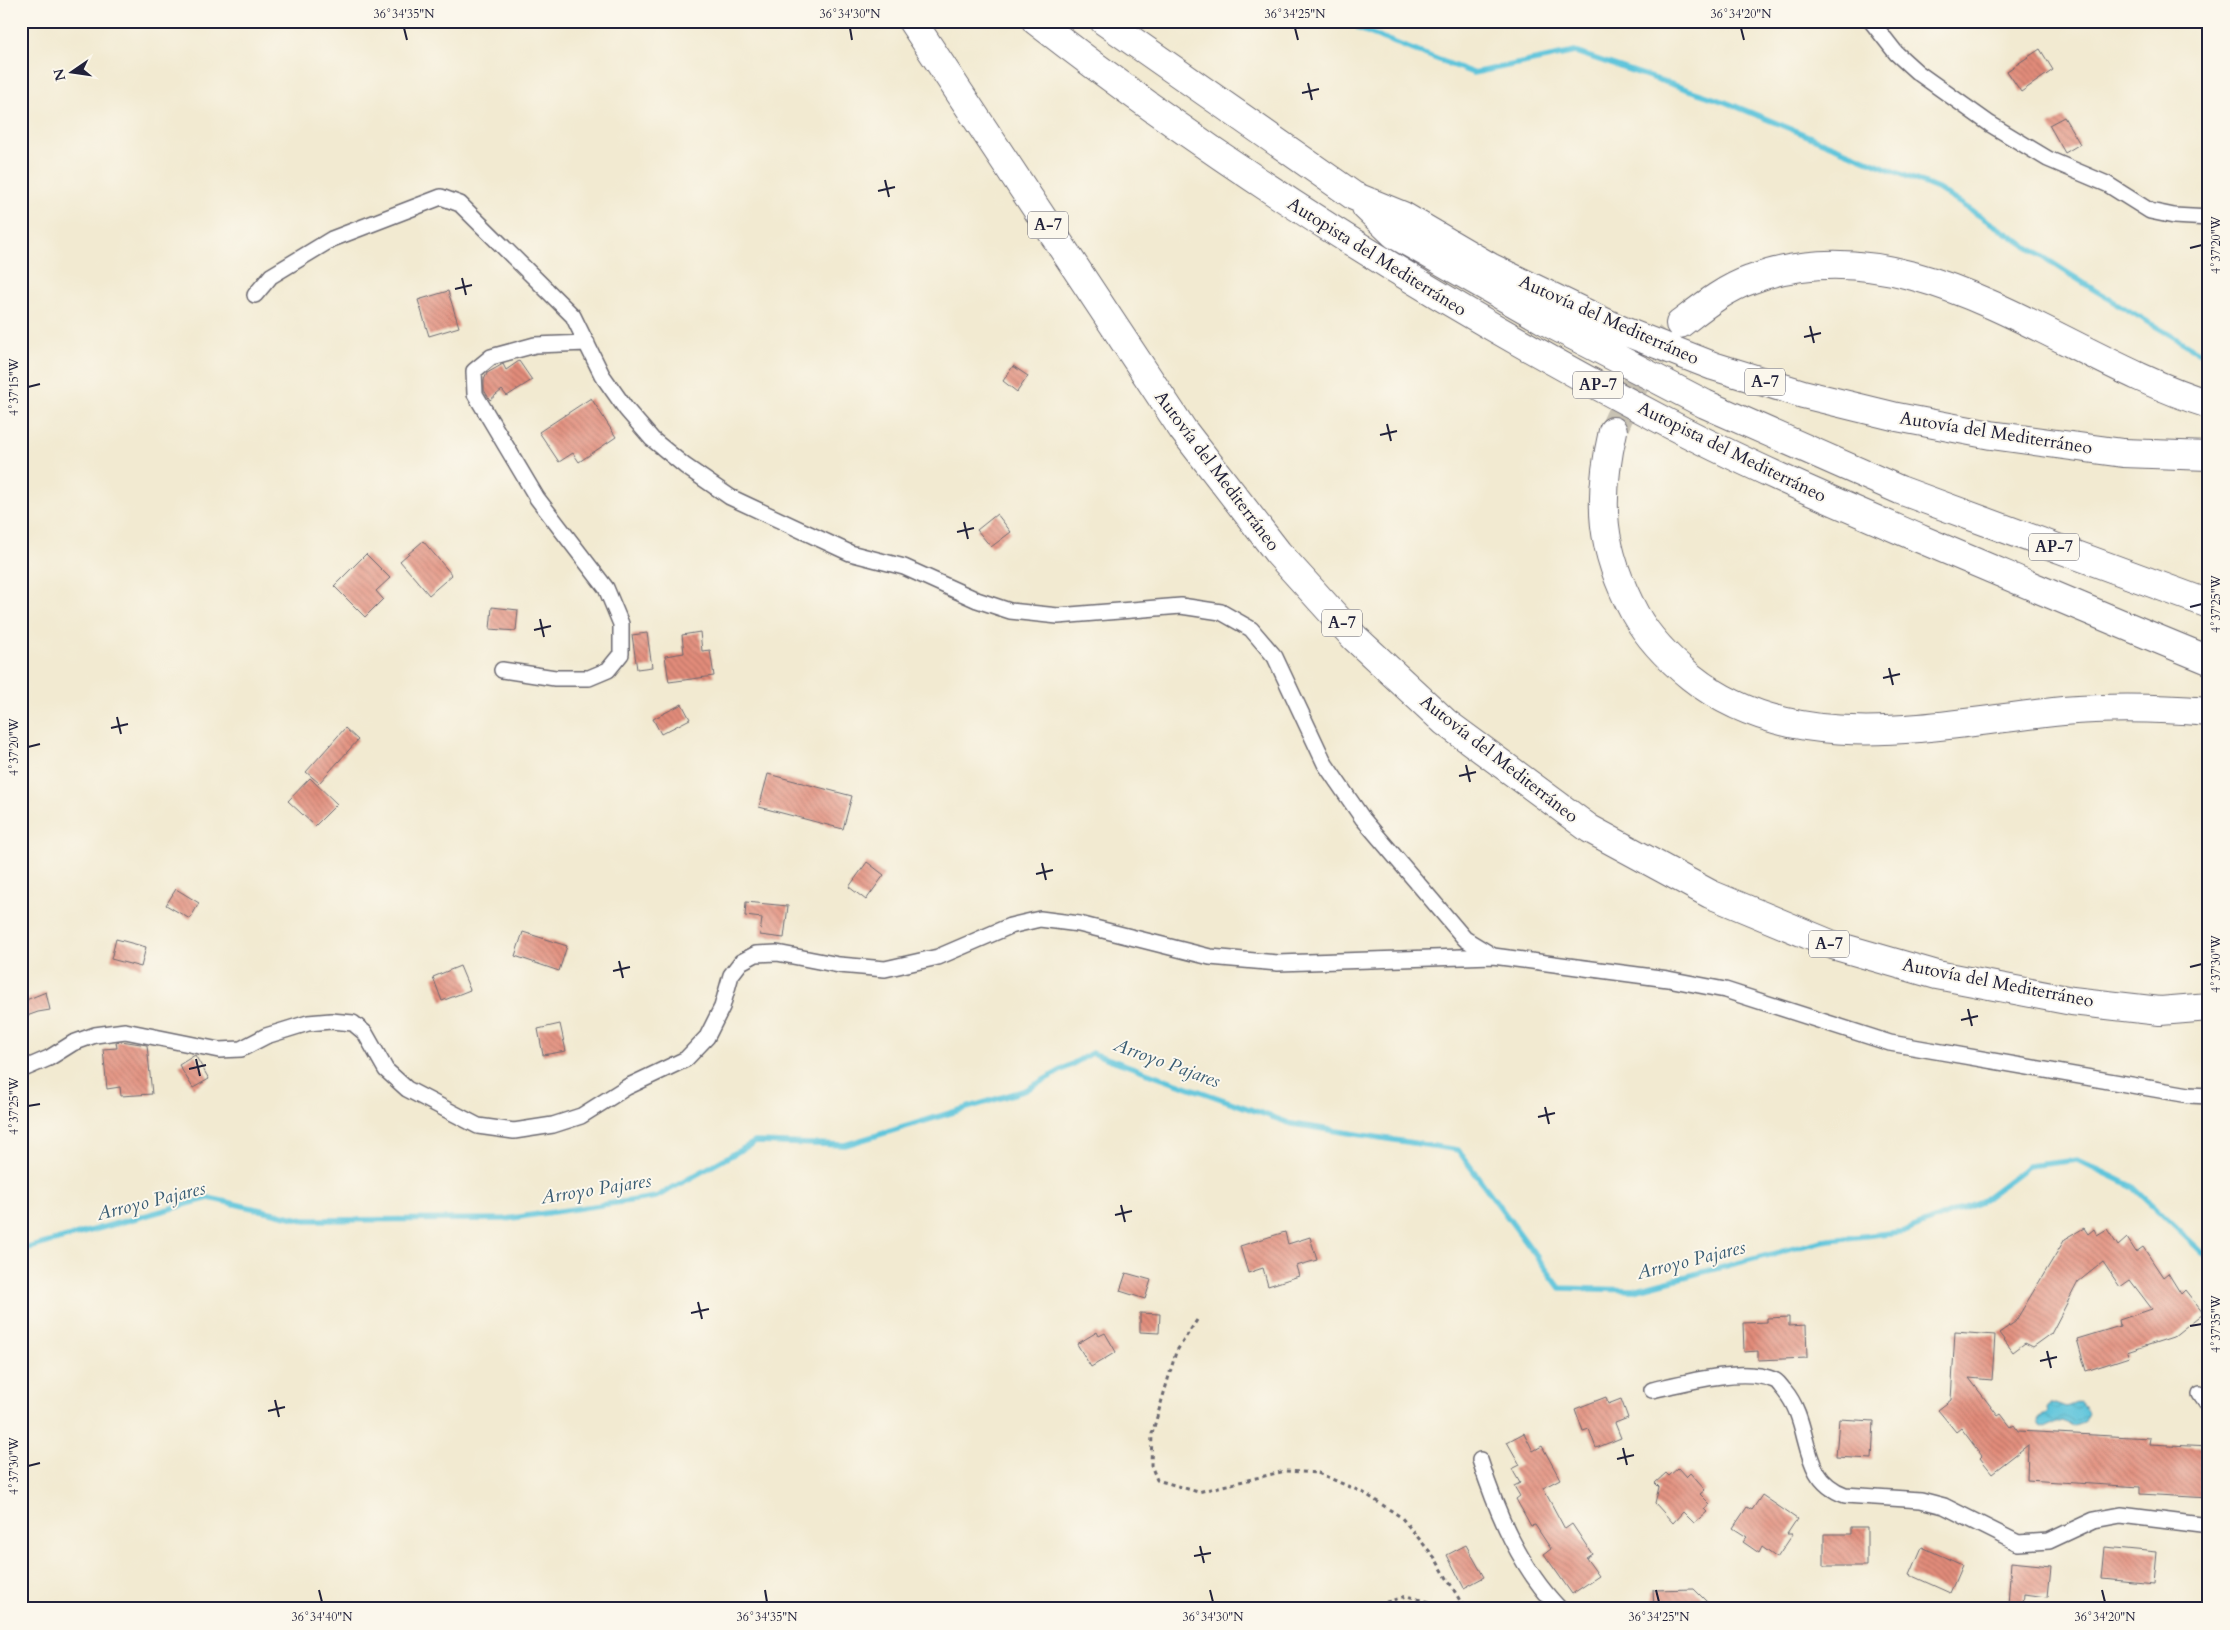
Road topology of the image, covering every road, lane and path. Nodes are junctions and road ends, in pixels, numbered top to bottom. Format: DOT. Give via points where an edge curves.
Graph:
graph roads {
  1 [pos="912,21"];
  2 [pos="1036,21"];
  3 [pos="1104,21"];
  4 [pos="1871,21"];
  5 [pos="1354,196"];
  6 [pos="2209,218"];
  7 [pos="255,296"];
  8 [pos="1680,324"];
  9 [pos="587,343"];
  10 [pos="2209,404"];
  11 [pos="1613,430"];
  12 [pos="2209,456"];
  13 [pos="2209,604"];
  14 [pos="2209,660"];
  15 [pos="502,670"];
  16 [pos="2209,712"];
  17 [pos="1493,956"];
  18 [pos="2209,1007"];
  19 [pos="2160,1011"];
  20 [pos="2209,1023"];
  21 [pos="21,1070"];
  22 [pos="2209,1096"];
  23 [pos="1197,1320"];
  24 [pos="1652,1390"];
  25 [pos="2200,1394"];
  26 [pos="2209,1407"];
  27 [pos="1480,1460"];
  28 [pos="2209,1526"];
  29 [pos="1363,1609"];
  30 [pos="1442,1609"];
  31 [pos="1465,1609"];
  32 [pos="1560,1609"];
  1 -- 19 [label="highway, Autovía del Mediterráneo / A-7" via="1183,430 1278,553 1356,638 1445,722 1590,829 1710,894 1833,945 1937,975 2072,1001"];
  2 -- 14 [label="highway, Autopista del Mediterráneo / AP-7" via="1115,83 1267,188 1458,308 1662,420 1829,499"];
  3 -- 5 [label="highway, Autovía del Mediterráneo / A-7"];
  4 -- 6 [label="street" via="1896,53 1917,72 1990,124 2048,159 2107,184 2150,211"];
  5 -- 12 [label="highway, Autovía del Mediterráneo / A-7" via="1403,216 1490,267 1621,330 1713,366 1803,394 1897,417 1992,435 2123,453"];
  5 -- 13 [label="highway, Autopista del Mediterráneo / AP-7" via="1394,234 1553,325 1705,404 1900,490"];
  7 -- 9 [label="street" via="272,276 332,239 441,197 460,204 538,280 573,316"];
  8 -- 10 [label="highway" via="1714,298 1749,280 1789,268 1829,264 1867,266 1968,293 2147,381"];
  9 -- 15 [label="street" via="535,345 491,357 474,371 475,394 537,498 606,588 621,624 621,654 608,670 589,678 555,678"];
  9 -- 17 [label="street" via="602,374 626,409 652,439 685,466 730,497 850,554 904,567 1010,611 1058,616 1181,606 1222,612 1251,629 1275,657 1325,764 1363,819 1465,939"];
  11 -- 16 [label="highway" via="1602,500 1607,544 1619,584 1641,625 1669,659 1705,688 1740,708 1787,723 1838,730 1902,730 2065,711 2170,709"];
  17 -- 21 [label="street" via="1278,963 1210,957 1079,924 1040,919 1010,926 938,957 885,969 839,965 777,953 756,954 741,962 731,975 722,1007 707,1037 686,1059 627,1087 581,1116 553,1125 514,1131 478,1126 407,1089 386,1070 364,1033 353,1023 308,1024 266,1036 241,1048 219,1050 125,1031 73,1043"];
  17 -- 22 [label="street" via="1668,979 1725,990 1890,1043"];
  18 -- 19 [label="highway, Autovía del Mediterráneo / A-7"];
  19 -- 20 [label="highway" via="2196,1023"];
  23 -- 31 [label="path" via="1176,1352 1152,1434 1151,1464 1157,1480 1198,1492 1285,1471 1318,1473 1364,1493 1402,1517 1435,1558"];
  24 -- 28 [label="street" via="1728,1375 1755,1375 1775,1380 1790,1397 1801,1420 1816,1473 1828,1488 1844,1495 1921,1500 1944,1506 2018,1543 2049,1541 2094,1520 2121,1515"];
  25 -- 26 [label="street"];
  27 -- 32 [label="street" via="1492,1498 1520,1554 1544,1592"];
  29 -- 30 [label="path" via="1407,1596 1439,1605"];
}
